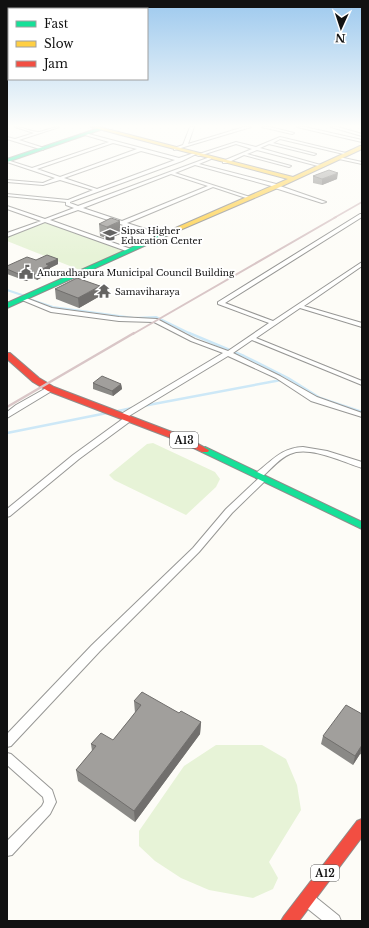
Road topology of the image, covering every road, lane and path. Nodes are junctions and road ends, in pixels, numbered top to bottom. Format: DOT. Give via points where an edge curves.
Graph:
graph roads {
  1 [pos="37,170"];
  2 [pos="83,170"];
  3 [pos="150,170"];
  4 [pos="176,170"];
  5 [pos="230,170"];
  6 [pos="258,170"];
  7 [pos="312,170"];
  8 [pos="172,173"];
  9 [pos="62,178"];
  10 [pos="293,179"];
  11 [pos="7,181"];
  12 [pos="212,186"];
  13 [pos="277,187"];
  14 [pos="96,190"];
  15 [pos="7,195"];
  16 [pos="251,198"];
  17 [pos="68,201"];
  18 [pos="324,202"];
  19 [pos="7,207"];
  20 [pos="78,208"];
  21 [pos="362,215"];
  22 [pos="46,220"];
  23 [pos="124,222"];
  24 [pos="7,235"];
  25 [pos="162,236"];
  26 [pos="129,250"];
  27 [pos="362,264"];
  28 [pos="24,299"];
  29 [pos="7,306"];
  30 [pos="299,306"];
  31 [pos="274,323"];
  32 [pos="362,326"];
  33 [pos="252,338"];
  34 [pos="231,352"];
  35 [pos="7,355"];
  36 [pos="362,383"];
  37 [pos="51,389"];
  38 [pos="362,415"];
  39 [pos="7,416"];
  40 [pos="127,417"];
  41 [pos="362,465"];
  42 [pos="261,476"];
  43 [pos="7,514"];
  44 [pos="362,526"];
  45 [pos="7,742"];
  46 [pos="7,758"];
  47 [pos="362,826"];
  48 [pos="7,850"];
  49 [pos="306,898"];
  50 [pos="289,921"];
  51 [pos="334,921"];
  1 -- 9 [label="street"];
  2 -- 9 [label="street"];
  3 -- 14 [label="street"];
  4 -- 8 [label="street"];
  5 -- 13 [label="street"];
  6 -- 10 [label="main road"];
  7 -- 10 [label="main road"];
  8 -- 12 [label="street"];
  8 -- 20 [label="street"];
  9 -- 11 [label="street" via="37,184"];
  9 -- 14 [label="street"];
  10 -- 13 [label="main road"];
  12 -- 16 [label="street"];
  12 -- 23 [label="street"];
  13 -- 16 [label="main road"];
  13 -- 18 [label="street"];
  14 -- 17 [label="street"];
  15 -- 17 [label="street"];
  16 -- 25 [label="main road"];
  17 -- 20 [label="street" via="68,204"];
  19 -- 22 [label="street"];
  20 -- 22 [label="street"];
  20 -- 23 [label="street"];
  21 -- 31 [label="street" via="220,303"];
  22 -- 24 [label="street"];
  22 -- 26 [label="street"];
  23 -- 25 [label="street"];
  25 -- 26 [label="main road"];
  26 -- 28 [label="main road"];
  27 -- 30 [label="street"];
  28 -- 29 [label="main road"];
  28 -- 34 [label="street" via="51,310 119,319 154,320 192,340"];
  30 -- 31 [label="street"];
  30 -- 32 [label="street"];
  31 -- 33 [label="street"];
  33 -- 34 [label="street"];
  33 -- 36 [label="street"];
  34 -- 38 [label="street" via="314,399"];
  34 -- 40 [label="street"];
  35 -- 37 [label="main road, A13" via="36,380"];
  37 -- 39 [label="street"];
  37 -- 40 [label="main road, A13"];
  40 -- 42 [label="main road, A13" via="189,442"];
  40 -- 43 [label="street"];
  41 -- 42 [label="street" via="313,450 301,449 288,451"];
  42 -- 44 [label="main road, A13"];
  42 -- 45 [label="street" via="196,550 96,648"];
  46 -- 48 [label="street" via="48,794 50,802 46,810"];
  47 -- 49 [label="main road, A12"];
  49 -- 50 [label="main road, A12"];
  49 -- 51 [label="street"];
}
